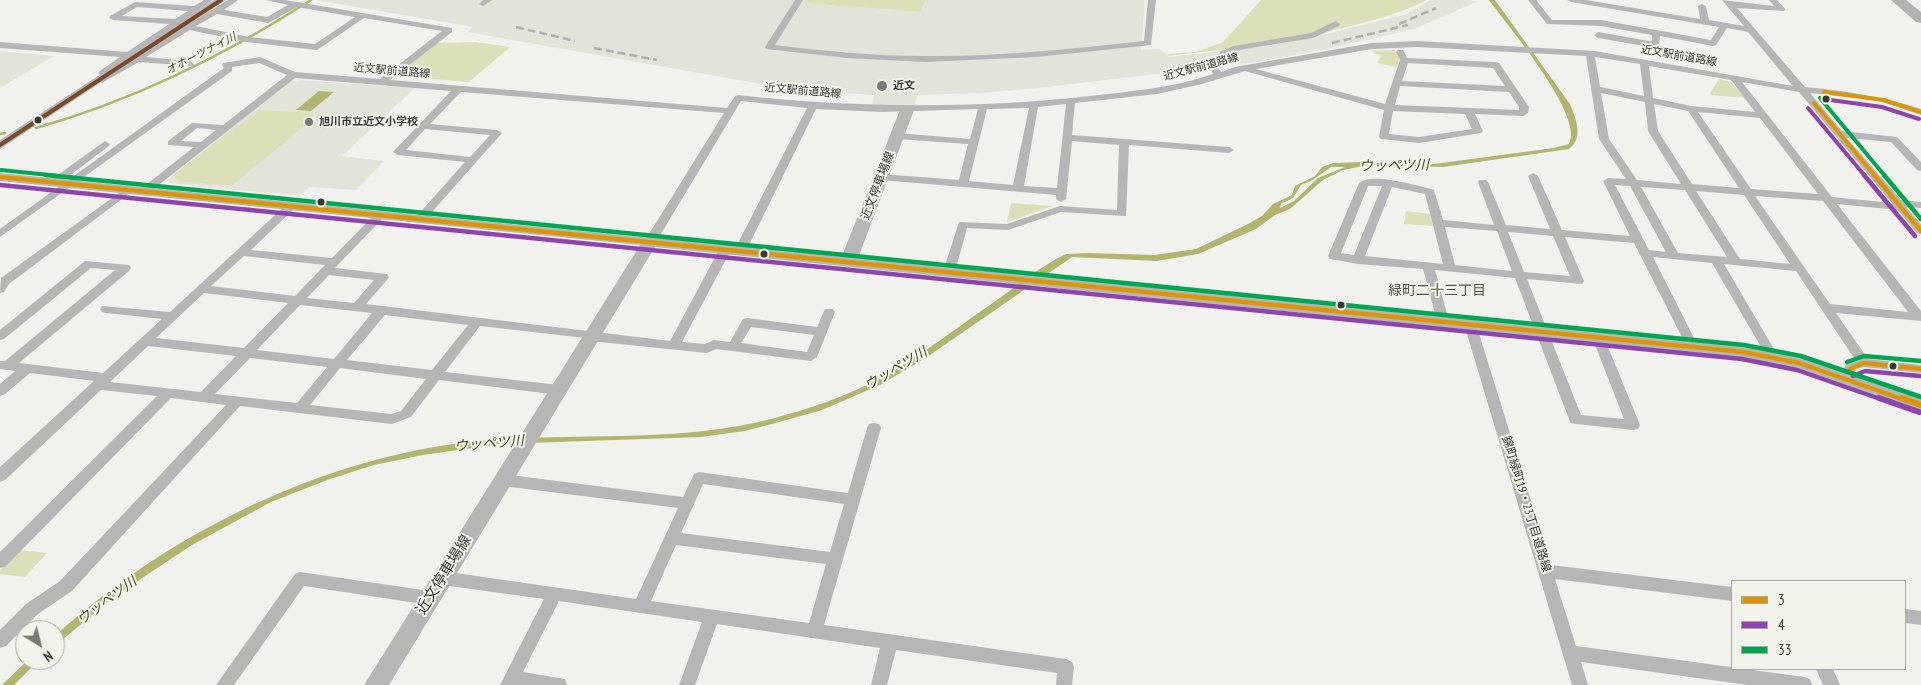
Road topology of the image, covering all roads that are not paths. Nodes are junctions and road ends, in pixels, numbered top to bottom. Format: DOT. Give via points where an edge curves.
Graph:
graph roads {
  1 [pos="209,0"];
  2 [pos="234,0"];
  3 [pos="270,0"];
  4 [pos="798,0"];
  5 [pos="1152,0"];
  6 [pos="1532,0"];
  7 [pos="1571,0"];
  8 [pos="1773,0"];
  9 [pos="1898,0"];
  10 [pos="1909,0"];
  11 [pos="1605,3"];
  12 [pos="1729,3"];
  13 [pos="301,5"];
  14 [pos="219,6"];
  15 [pos="1702,6"];
  16 [pos="196,9"];
  17 [pos="1921,9"];
  18 [pos="362,16"];
  19 [pos="1921,19"];
  20 [pos="176,22"];
  21 [pos="1705,22"];
  22 [pos="1601,23"];
  23 [pos="1336,24"];
  24 [pos="1725,26"];
  25 [pos="187,27"];
  26 [pos="1752,30"];
  27 [pos="1656,33"];
  28 [pos="1598,35"];
  29 [pos="0,45"];
  30 [pos="1396,45"];
  31 [pos="1592,54"];
  32 [pos="127,56"];
  33 [pos="139,59"];
  34 [pos="1404,60"];
  35 [pos="1644,62"];
  36 [pos="190,64"];
  37 [pos="1244,68"];
  38 [pos="293,75"];
  39 [pos="1218,75"];
  40 [pos="1734,78"];
  41 [pos="382,82"];
  42 [pos="1398,83"];
  43 [pos="92,85"];
  44 [pos="458,89"];
  45 [pos="1511,89"];
  46 [pos="1595,89"];
  47 [pos="1803,90"];
  48 [pos="1648,100"];
  49 [pos="1071,101"];
  50 [pos="813,106"];
  51 [pos="1034,106"];
  52 [pos="983,108"];
  53 [pos="1389,108"];
  54 [pos="1691,109"];
  55 [pos="907,110"];
  56 [pos="730,111"];
  57 [pos="1469,111"];
  58 [pos="1921,112"];
  59 [pos="1762,115"];
  60 [pos="423,126"];
  61 [pos="225,128"];
  62 [pos="1840,134"];
  63 [pos="897,136"];
  64 [pos="1069,138"];
  65 [pos="975,142"];
  66 [pos="1124,142"];
  67 [pos="105,144"];
  68 [pos="0,145"];
  69 [pos="202,145"];
  70 [pos="1229,150"];
  71 [pos="474,160"];
  72 [pos="1921,168"];
  73 [pos="1532,176"];
  74 [pos="0,177"];
  75 [pos="881,177"];
  76 [pos="1388,182"];
  77 [pos="1483,182"];
  78 [pos="1633,182"];
  79 [pos="963,183"];
  80 [pos="52,184"];
  81 [pos="68,185"];
  82 [pos="1689,187"];
  83 [pos="1018,188"];
  84 [pos="126,191"];
  85 [pos="1061,192"];
  86 [pos="1748,192"];
  87 [pos="142,193"];
  88 [pos="1827,199"];
  89 [pos="1899,205"];
  90 [pos="1921,205"];
  91 [pos="291,206"];
  92 [pos="1060,209"];
  93 [pos="380,215"];
  94 [pos="420,219"];
  95 [pos="1437,223"];
  96 [pos="1500,228"];
  97 [pos="1921,231"];
  98 [pos="1558,233"];
  99 [pos="0,234"];
  100 [pos="1637,240"];
  101 [pos="650,242"];
  102 [pos="732,250"];
  103 [pos="241,252"];
  104 [pos="1644,253"];
  105 [pos="1674,256"];
  106 [pos="1358,260"];
  107 [pos="1716,260"];
  108 [pos="848,262"];
  109 [pos="1736,262"];
  110 [pos="330,266"];
  111 [pos="1428,267"];
  112 [pos="1799,268"];
  113 [pos="1450,269"];
  114 [pos="949,272"];
  115 [pos="1519,276"];
  116 [pos="0,289"];
  117 [pos="201,289"];
  118 [pos="297,300"];
  119 [pos="356,308"];
  120 [pos="1827,308"];
  121 [pos="106,309"];
  122 [pos="381,312"];
  123 [pos="829,312"];
  124 [pos="172,316"];
  125 [pos="1919,317"];
  126 [pos="1443,321"];
  127 [pos="476,322"];
  128 [pos="1470,324"];
  129 [pos="1540,331"];
  130 [pos="822,332"];
  131 [pos="0,336"];
  132 [pos="591,336"];
  133 [pos="1598,337"];
  134 [pos="146,341"];
  135 [pos="674,345"];
  136 [pos="1692,346"];
  137 [pos="733,347"];
  138 [pos="248,353"];
  139 [pos="1772,356"];
  140 [pos="1864,363"];
  141 [pos="337,364"];
  142 [pos="4,365"];
  143 [pos="26,369"];
  144 [pos="1921,369"];
  145 [pos="434,376"];
  146 [pos="1845,377"];
  147 [pos="101,381"];
  148 [pos="559,390"];
  149 [pos="0,391"];
  150 [pos="168,393"];
  151 [pos="204,397"];
  152 [pos="237,401"];
  153 [pos="1921,405"];
  154 [pos="300,408"];
  155 [pos="874,428"];
  156 [pos="507,472"];
  157 [pos="0,476"];
  158 [pos="853,499"];
  159 [pos="687,503"];
  160 [pos="671,538"];
  161 [pos="836,559"];
  162 [pos="0,562"];
  163 [pos="1546,571"];
  164 [pos="442,578"];
  165 [pos="555,594"];
  166 [pos="1731,594"];
  167 [pos="430,598"];
  168 [pos="640,607"];
  169 [pos="1906,616"];
  170 [pos="712,617"];
  171 [pos="1921,618"];
  172 [pos="814,632"];
  173 [pos="0,641"];
  174 [pos="889,642"];
  175 [pos="1571,653"];
  176 [pos="1824,670"];
  177 [pos="509,682"];
  178 [pos="224,685"];
  179 [pos="376,685"];
  180 [pos="559,685"];
  181 [pos="687,685"];
  182 [pos="879,685"];
  183 [pos="1064,685"];
  184 [pos="1580,685"];
  185 [pos="1804,685"];
  186 [pos="1832,685"];
  1 -- 16 [label="street"];
  2 -- 14 [label="street"];
  3 -- 13 [label="street"];
  4 -- 5 [label="street" via="770,48 923,59 1029,55 1148,43"];
  6 -- 22 [label="street" via="1550,22"];
  7 -- 11 [label="street"];
  8 -- 12 [label="street" via="1781,9"];
  9 -- 19 [label="highway"];
  10 -- 17 [label="highway"];
  11 -- 21 [label="street"];
  11 -- 22 [label="street"];
  12 -- 26 [label="street"];
  13 -- 14 [label="street" via="268,20"];
  13 -- 18 [label="street"];
  14 -- 25 [label="street"];
  14 -- 43 [label="street"];
  15 -- 21 [label="street"];
  16 -- 20 [label="street"];
  16 -- 20 [label="street" via="135,4 112,18"];
  18 -- 25 [label="street" via="318,47 249,39"];
  18 -- 41 [label="street" via="449,30"];
  20 -- 32 [label="street"];
  21 -- 24 [label="street"];
  22 -- 27 [label="street"];
  22 -- 28 [label="street"];
  23 -- 39 [label="street" via="1313,35 1224,53 1214,67"];
  24 -- 26 [label="street"];
  24 -- 27 [label="street" via="1712,42"];
  25 -- 33 [label="street"];
  26 -- 47 [label="street"];
  27 -- 28 [label="street" via="1656,42 1650,44"];
  28 -- 31 [label="street"];
  29 -- 32 [label="street"];
  30 -- 31 [label="street, 近文駅前道路線"];
  30 -- 34 [label="street"];
  30 -- 37 [label="street, 近文駅前道路線" via="1372,46"];
  31 -- 35 [label="street, 近文駅前道路線"];
  31 -- 46 [label="street"];
  32 -- 43 [label="street" via="110,66"];
  33 -- 36 [label="street"];
  33 -- 43 [label="street"];
  34 -- 42 [label="street"];
  34 -- 45 [label="street" via="1496,65"];
  35 -- 40 [label="street, 近文駅前道路線"];
  35 -- 48 [label="street"];
  37 -- 39 [label="street, 近文駅前道路線"];
  37 -- 53 [label="street"];
  38 -- 41 [label="street, 近文駅前道路線"];
  38 -- 61 [label="street"];
  38 -- 81 [label="street, 近文駅前道路線" via="260,60 226,65 229,69"];
  39 -- 49 [label="street, 近文駅前道路線" via="1181,87"];
  40 -- 47 [label="street, 近文駅前道路線"];
  40 -- 59 [label="street"];
  41 -- 44 [label="street, 近文駅前道路線"];
  42 -- 45 [label="street"];
  42 -- 53 [label="street"];
  43 -- 68 [label="street"];
  44 -- 56 [label="street, 近文駅前道路線"];
  44 -- 60 [label="street"];
  45 -- 57 [label="street" via="1524,108 1523,113"];
  46 -- 48 [label="street"];
  46 -- 78 [label="street" via="1604,139"];
  47 -- 58 [label="street, 近文駅前道路線" via="1884,100"];
  47 -- 62 [label="street"];
  48 -- 54 [label="street"];
  48 -- 82 [label="street" via="1653,130"];
  49 -- 51 [label="street, 近文駅前道路線"];
  49 -- 64 [label="street"];
  50 -- 55 [label="street, 近文駅前道路線"];
  50 -- 56 [label="street, 近文駅前道路線" via="738,98"];
  50 -- 102 [label="street"];
  51 -- 52 [label="street, 近文駅前道路線"];
  51 -- 83 [label="street"];
  52 -- 55 [label="street, 近文駅前道路線"];
  52 -- 65 [label="street"];
  53 -- 57 [label="street"];
  53 -- 57 [label="street" via="1384,137 1419,140 1478,131"];
  54 -- 59 [label="street"];
  54 -- 86 [label="street"];
  55 -- 63 [label="main road, 近文停車場線"];
  56 -- 101 [label="street"];
  59 -- 88 [label="street"];
  60 -- 71 [label="street" via="497,133"];
  60 -- 71 [label="street" via="398,152"];
  61 -- 69 [label="street"];
  61 -- 69 [label="street" via="195,125 172,143"];
  62 -- 72 [label="street" via="1894,139"];
  62 -- 89 [label="street"];
  63 -- 65 [label="street"];
  63 -- 75 [label="main road, 近文停車場線"];
  64 -- 66 [label="street"];
  64 -- 85 [label="street"];
  65 -- 79 [label="street"];
  66 -- 70 [label="street"];
  66 -- 92 [label="street" via="1122,214"];
  67 -- 80 [label="street"];
  69 -- 87 [label="street"];
  71 -- 94 [label="street"];
  73 -- 98 [label="street"];
  74 -- 80 [label="street"];
  75 -- 79 [label="street"];
  75 -- 108 [label="main road, 近文停車場線"];
  76 -- 95 [label="street" via="1430,192"];
  76 -- 106 [label="street"];
  76 -- 106 [label="street" via="1364,183 1334,256"];
  77 -- 96 [label="street"];
  78 -- 82 [label="street"];
  78 -- 100 [label="street" via="1608,181"];
  78 -- 105 [label="street"];
  79 -- 83 [label="street"];
  80 -- 81 [label="street"];
  81 -- 84 [label="street"];
  81 -- 99 [label="street"];
  82 -- 86 [label="street"];
  82 -- 109 [label="street"];
  83 -- 85 [label="street"];
  84 -- 87 [label="street"];
  84 -- 116 [label="street"];
  85 -- 92 [label="street"];
  86 -- 88 [label="street"];
  86 -- 112 [label="street"];
  87 -- 91 [label="street"];
  88 -- 89 [label="street"];
  88 -- 125 [label="street"];
  89 -- 90 [label="street"];
  89 -- 97 [label="street"];
  91 -- 93 [label="street"];
  91 -- 103 [label="street"];
  92 -- 114 [label="street" via="1008,227 963,224"];
  93 -- 94 [label="street"];
  93 -- 110 [label="street"];
  94 -- 101 [label="street"];
  95 -- 96 [label="street"];
  95 -- 113 [label="street"];
  96 -- 98 [label="street"];
  96 -- 115 [label="street"];
  98 -- 100 [label="street"];
  98 -- 115 [label="street" via="1578,281"];
  100 -- 104 [label="street"];
  101 -- 102 [label="main road"];
  101 -- 132 [label="main road"];
  102 -- 108 [label="main road"];
  102 -- 135 [label="street"];
  103 -- 110 [label="street"];
  103 -- 117 [label="street"];
  104 -- 105 [label="street"];
  104 -- 136 [label="street"];
  105 -- 107 [label="street"];
  106 -- 111 [label="street"];
  107 -- 109 [label="street"];
  107 -- 139 [label="street"];
  108 -- 114 [label="main road"];
  109 -- 112 [label="street"];
  110 -- 118 [label="street"];
  110 -- 119 [label="street" via="383,278"];
  111 -- 113 [label="street"];
  111 -- 126 [label="street"];
  112 -- 120 [label="street"];
  113 -- 115 [label="street"];
  114 -- 126 [label="main road"];
  115 -- 129 [label="street"];
  117 -- 118 [label="street"];
  117 -- 124 [label="street"];
  118 -- 119 [label="street"];
  118 -- 138 [label="street"];
  119 -- 122 [label="street"];
  120 -- 125 [label="street"];
  120 -- 140 [label="street"];
  121 -- 124 [label="street"];
  122 -- 127 [label="street"];
  122 -- 141 [label="street"];
  123 -- 130 [label="street"];
  124 -- 134 [label="street"];
  126 -- 128 [label="main road"];
  127 -- 132 [label="street"];
  127 -- 145 [label="street"];
  128 -- 129 [label="main road"];
  128 -- 163 [label="street, 錦町緑町19・23丁目道路線"];
  129 -- 133 [label="main road"];
  129 -- 133 [label="street" via="1576,419 1633,425"];
  130 -- 137 [label="street" via="746,322"];
  130 -- 137 [label="street" via="811,357"];
  131 -- 142 [label="street" via="89,264 125,268"];
  132 -- 135 [label="street"];
  132 -- 148 [label="main road"];
  133 -- 136 [label="main road"];
  134 -- 138 [label="street"];
  134 -- 147 [label="street"];
  135 -- 137 [label="street" via="707,349 714,344"];
  136 -- 139 [label="main road"];
  138 -- 141 [label="street"];
  138 -- 151 [label="street"];
  139 -- 146 [label="main road"];
  140 -- 144 [label="street"];
  140 -- 146 [label="street" via="1852,366"];
  141 -- 145 [label="street"];
  141 -- 154 [label="street"];
  142 -- 143 [label="street"];
  143 -- 147 [label="street"];
  143 -- 149 [label="street"];
  145 -- 148 [label="street"];
  145 -- 154 [label="street" via="406,414 392,419"];
  146 -- 153 [label="main road"];
  147 -- 150 [label="street"];
  147 -- 157 [label="street"];
  148 -- 156 [label="main road, 近文停車場線"];
  150 -- 151 [label="street"];
  150 -- 162 [label="street"];
  151 -- 152 [label="street"];
  152 -- 154 [label="street"];
  152 -- 173 [label="street" via="66,586 32,609"];
  155 -- 158 [label="street"];
  156 -- 159 [label="street"];
  156 -- 164 [label="main road, 近文停車場線"];
  158 -- 159 [label="street" via="699,478"];
  158 -- 161 [label="street"];
  159 -- 160 [label="street"];
  160 -- 161 [label="street"];
  160 -- 168 [label="street"];
  161 -- 172 [label="street"];
  163 -- 166 [label="street"];
  163 -- 175 [label="street, 錦町緑町19・23丁目道路線"];
  164 -- 165 [label="street"];
  164 -- 167 [label="main road, 近文停車場線"];
  165 -- 168 [label="street"];
  165 -- 177 [label="street"];
  167 -- 178 [label="street" via="300,579"];
  167 -- 179 [label="main road, 近文停車場線"];
  168 -- 170 [label="street"];
  169 -- 171 [label="street"];
  170 -- 172 [label="street"];
  170 -- 181 [label="street"];
  172 -- 174 [label="street"];
  174 -- 182 [label="street"];
  174 -- 183 [label="street" via="1066,667"];
  175 -- 184 [label="street, 錦町緑町19・23丁目道路線"];
  175 -- 185 [label="street"];
  176 -- 186 [label="street"];
  177 -- 180 [label="street"];
}
